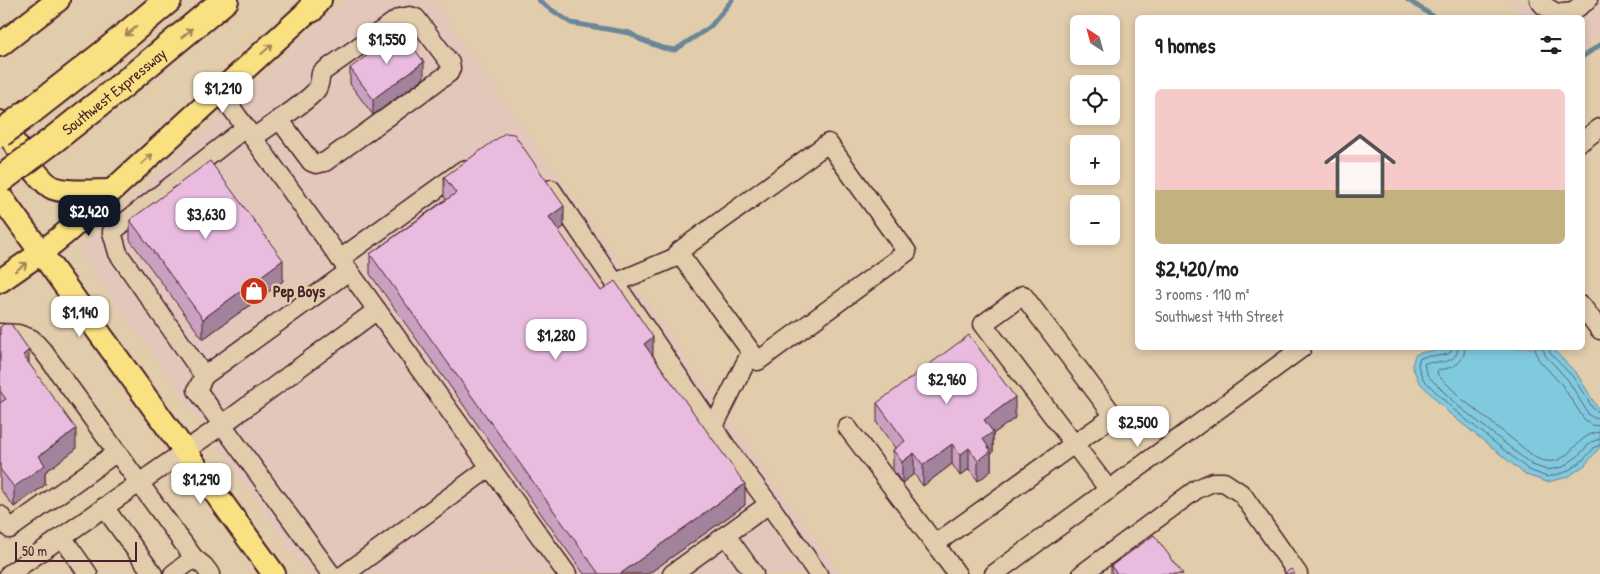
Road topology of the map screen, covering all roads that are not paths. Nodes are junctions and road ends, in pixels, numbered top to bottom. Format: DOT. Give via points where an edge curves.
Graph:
graph roads {
  1 [pos="168,0"];
  2 [pos="225,0"];
  3 [pos="1539,0"];
  4 [pos="1588,0"];
  5 [pos="316,3"];
  6 [pos="46,4"];
  7 [pos="0,45"];
  8 [pos="220,92"];
  9 [pos="279,119"];
  10 [pos="0,122"];
  11 [pos="1600,128"];
  12 [pos="249,133"];
  13 [pos="0,134"];
  14 [pos="1585,139"];
  15 [pos="474,162"];
  16 [pos="540,173"];
  17 [pos="0,180"];
  18 [pos="110,191"];
  19 [pos="0,196"];
  20 [pos="42,252"];
  21 [pos="681,255"];
  22 [pos="344,265"];
  23 [pos="0,282"];
  24 [pos="615,283"];
  25 [pos="377,310"];
  26 [pos="1585,310"];
  27 [pos="1600,330"];
  28 [pos="0,333"];
  29 [pos="1299,350"];
  30 [pos="751,352"];
  31 [pos="204,376"];
  32 [pos="222,425"];
  33 [pos="846,427"];
  34 [pos="713,428"];
  35 [pos="1074,444"];
  36 [pos="184,450"];
  37 [pos="117,452"];
  38 [pos="490,467"];
  39 [pos="139,482"];
  40 [pos="1109,490"];
  41 [pos="769,504"];
  42 [pos="104,507"];
  43 [pos="0,515"];
  44 [pos="726,535"];
  45 [pos="62,538"];
  46 [pos="935,544"];
  47 [pos="194,558"];
  48 [pos="9,574"];
  49 [pos="88,574"];
  50 [pos="153,574"];
  51 [pos="172,574"];
  52 [pos="210,574"];
  53 [pos="274,574"];
  54 [pos="331,574"];
  55 [pos="345,574"];
  56 [pos="567,574"];
  57 [pos="672,574"];
  58 [pos="754,574"];
  59 [pos="818,574"];
  60 [pos="957,574"];
  61 [pos="994,574"];
  62 [pos="1082,574"];
  63 [pos="1298,574"];
  1 -- 13 [label="highway, one-way, bridge"];
  17 -- 2 [label="highway, Southwest Expressway, one-way, bridge"];
  3 -- 4 [label="street" via="1556,14 1573,11"];
  8 -- 5 [label="main road, one-way"];
  6 -- 7 [label="main road"];
  8 -- 12 [label="street"];
  18 -- 8 [label="main road, one-way"];
  9 -- 9 [label="street" via="313,94 319,86 321,73 399,18 416,18 450,63 449,74 325,162 311,162"];
  9 -- 12 [label="street"];
  10 -- 18 [label="main road" via="41,179 52,188"];
  11 -- 14 [label="street"];
  12 -- 22 [label="street"];
  12 -- 31 [label="street" via="112,232 118,253"];
  15 -- 22 [label="street"];
  16 -- 24 [label="street"];
  18 -- 20 [label="main road"];
  19 -- 20 [label="main road"];
  23 -- 20 [label="main road, one-way"];
  20 -- 36 [label="main road"];
  21 -- 24 [label="street"];
  21 -- 30 [label="street"];
  21 -- 30 [label="street" via="678,252 828,143 907,252 758,361"];
  22 -- 25 [label="street"];
  22 -- 31 [label="street"];
  24 -- 34 [label="street"];
  25 -- 32 [label="street"];
  25 -- 38 [label="street"];
  26 -- 27 [label="street"];
  28 -- 37 [label="street" via="32,338"];
  29 -- 40 [label="street"];
  30 -- 34 [label="street"];
  31 -- 32 [label="street" via="197,390"];
  32 -- 36 [label="street"];
  32 -- 54 [label="street"];
  33 -- 46 [label="street"];
  34 -- 41 [label="street"];
  35 -- 35 [label="street" via="983,324 1023,295 1114,416"];
  35 -- 40 [label="street"];
  35 -- 46 [label="street"];
  36 -- 39 [label="street"];
  36 -- 53 [label="main road"];
  37 -- 39 [label="street"];
  37 -- 43 [label="street" via="10,529"];
  38 -- 55 [label="street"];
  38 -- 56 [label="street"];
  39 -- 42 [label="street"];
  39 -- 47 [label="street"];
  40 -- 61 [label="street"];
  41 -- 44 [label="street"];
  41 -- 59 [label="street"];
  42 -- 45 [label="street"];
  42 -- 50 [label="street"];
  44 -- 57 [label="street"];
  44 -- 58 [label="street"];
  45 -- 48 [label="street"];
  45 -- 49 [label="street"];
  46 -- 60 [label="street"];
  47 -- 51 [label="street"];
  47 -- 52 [label="street"];
  62 -- 63 [label="street" via="1197,489 1213,482 1224,482 1242,494"];
}
